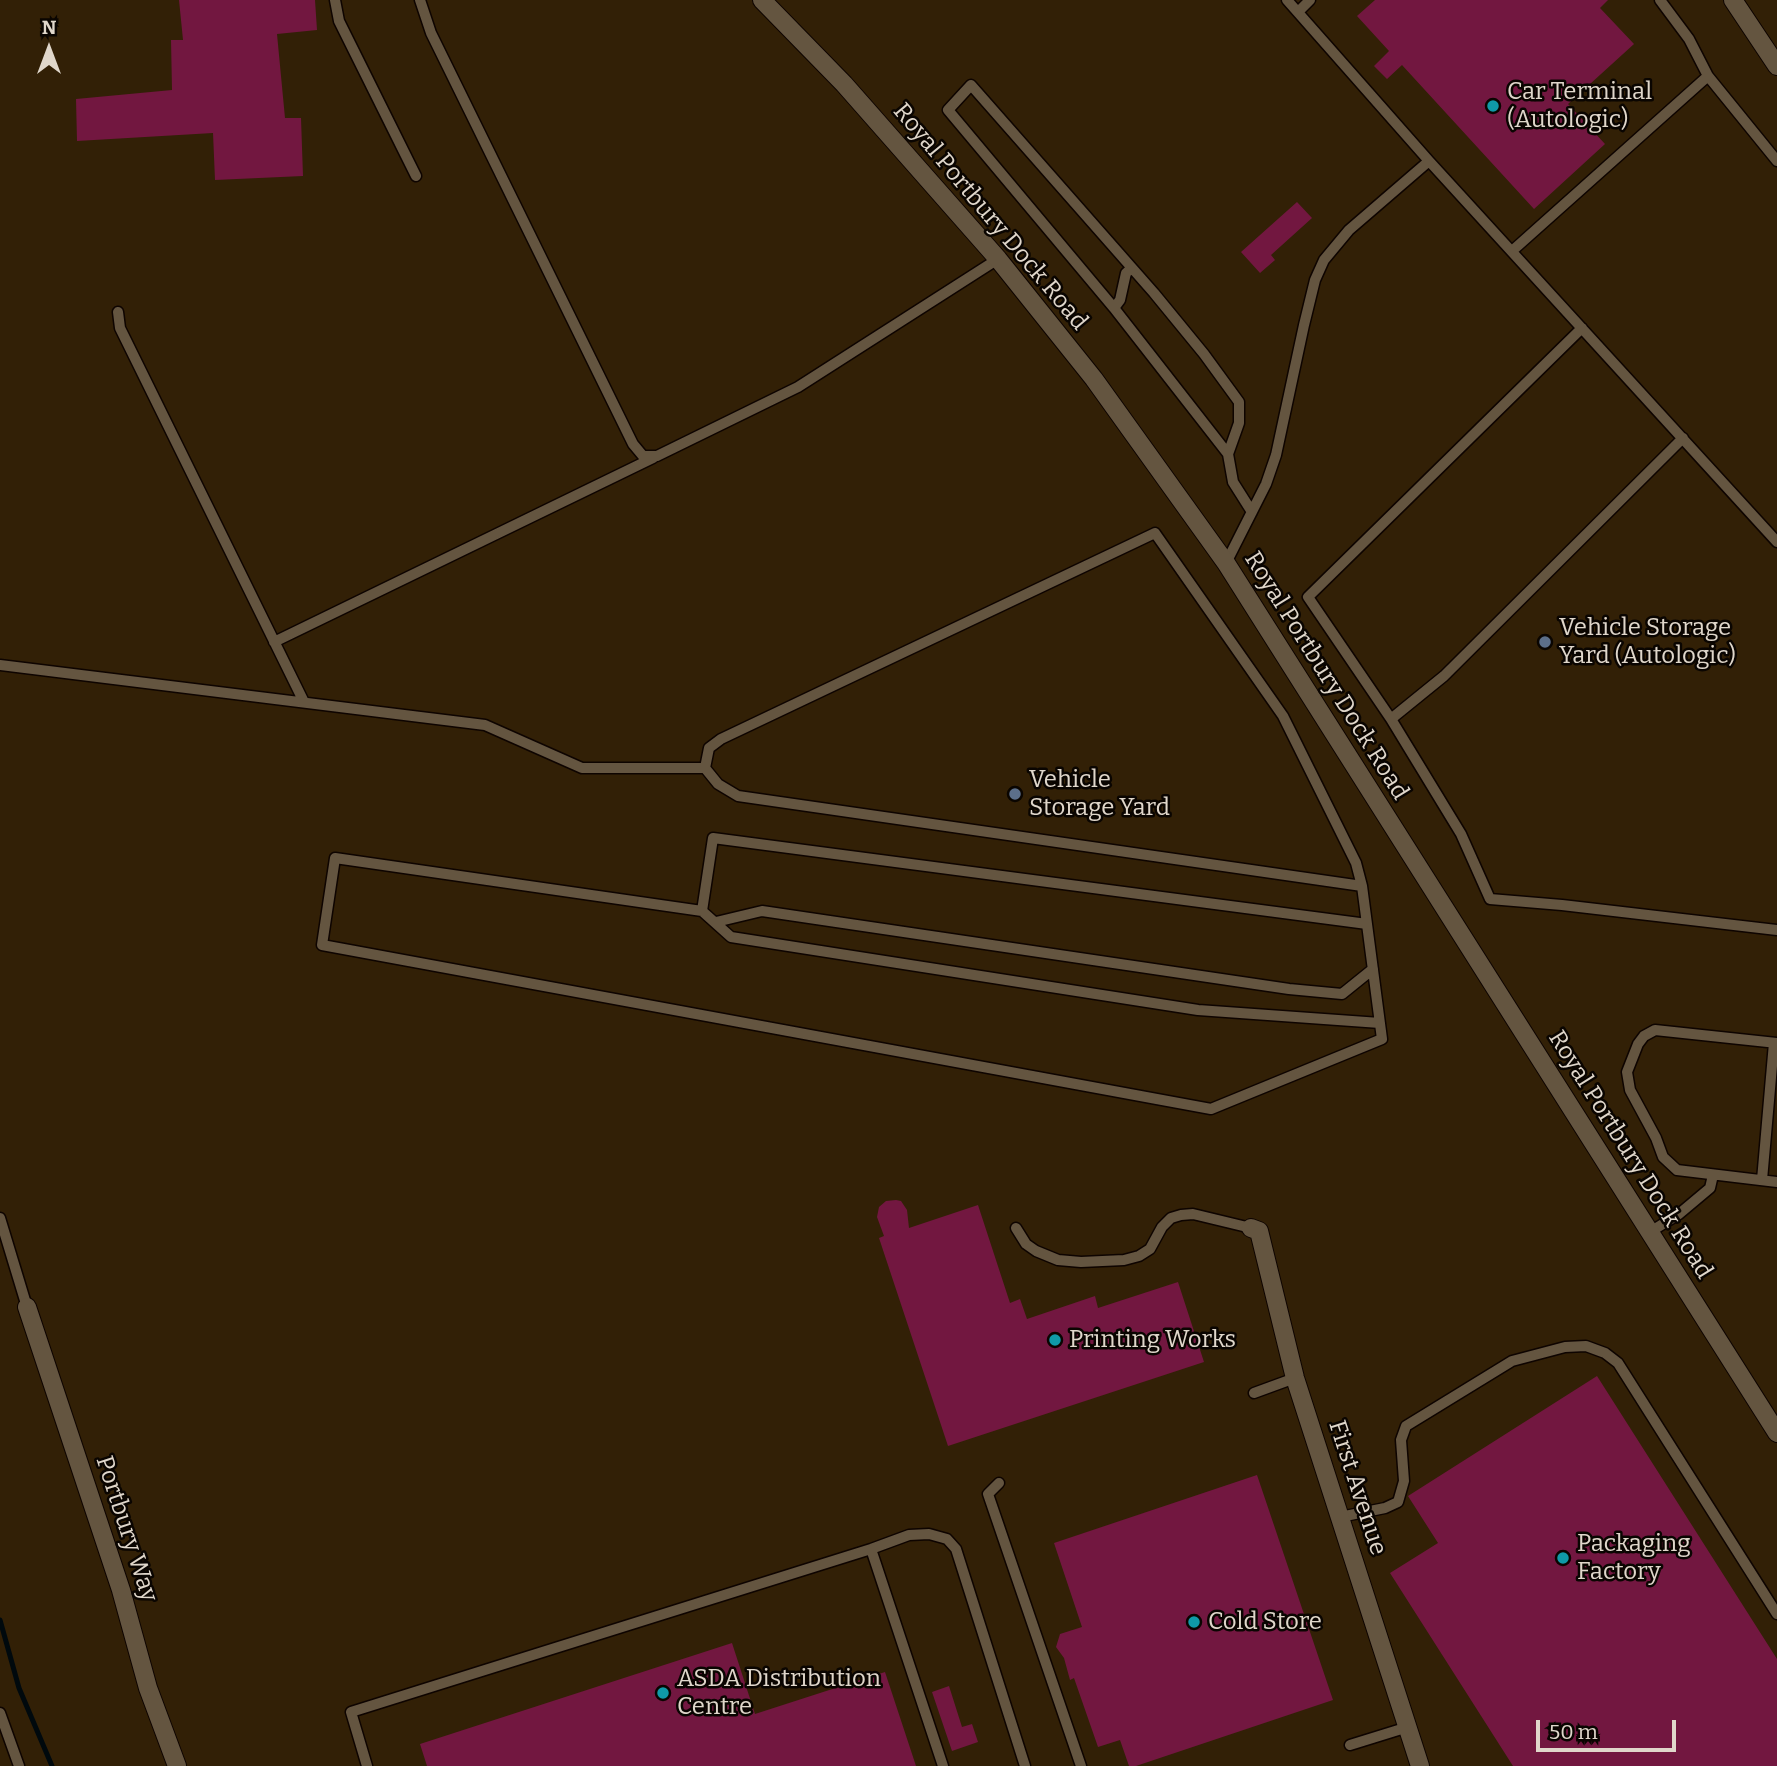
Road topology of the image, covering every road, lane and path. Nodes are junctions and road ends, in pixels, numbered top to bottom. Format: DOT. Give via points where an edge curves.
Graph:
graph roads {
  1 [pos="335,0"];
  2 [pos="420,0"];
  3 [pos="762,0"];
  4 [pos="1287,0"];
  5 [pos="1311,0"];
  6 [pos="1660,0"];
  7 [pos="1733,0"];
  8 [pos="1298,12"];
  9 [pos="1777,66"];
  10 [pos="1708,76"];
  11 [pos="1429,161"];
  12 [pos="1777,161"];
  13 [pos="416,177"];
  14 [pos="1512,251"];
  15 [pos="998,259"];
  16 [pos="1132,268"];
  17 [pos="1114,308"];
  18 [pos="118,312"];
  19 [pos="1582,328"];
  20 [pos="1683,438"];
  21 [pos="1228,454"];
  22 [pos="657,456"];
  23 [pos="1252,512"];
  24 [pos="1777,542"];
  25 [pos="1226,563"];
  26 [pos="274,642"];
  27 [pos="0,665"];
  28 [pos="304,702"];
  29 [pos="1391,719"];
  30 [pos="705,768"];
  31 [pos="1362,886"];
  32 [pos="702,911"];
  33 [pos="716,922"];
  34 [pos="1367,924"];
  35 [pos="1777,930"];
  36 [pos="1373,969"];
  37 [pos="1380,1023"];
  38 [pos="1775,1043"];
  39 [pos="1713,1175"];
  40 [pos="1762,1180"];
  41 [pos="1777,1182"];
  42 [pos="0,1218"];
  43 [pos="1016,1228"];
  44 [pos="1251,1228"];
  45 [pos="1650,1232"];
  46 [pos="27,1307"];
  47 [pos="1295,1378"];
  48 [pos="1254,1393"];
  49 [pos="1777,1433"];
  50 [pos="999,1483"];
  51 [pos="1340,1517"];
  52 [pos="871,1549"];
  53 [pos="1777,1614"];
  54 [pos="0,1713"];
  55 [pos="1408,1727"];
  56 [pos="1350,1745"];
  57 [pos="19,1766"];
  58 [pos="177,1766"];
  59 [pos="367,1766"];
  60 [pos="943,1766"];
  61 [pos="1025,1766"];
  62 [pos="1081,1766"];
  63 [pos="1420,1766"];
  1 -- 13 [label="lane" via="339,21"];
  2 -- 22 [label="lane" via="431,33 633,443 643,456"];
  3 -- 15 [label="street, Royal Portbury Dock Road" via="845,84"];
  4 -- 8 [label="lane"];
  5 -- 8 [label="lane"];
  6 -- 10 [label="lane" via="1689,39"];
  7 -- 9 [label="street"];
  8 -- 11 [label="lane"];
  10 -- 12 [label="lane"];
  10 -- 14 [label="lane"];
  11 -- 14 [label="lane"];
  11 -- 23 [label="lane" via="1349,230 1324,260 1315,280 1276,455"];
  14 -- 19 [label="lane"];
  15 -- 22 [label="lane" via="799,387"];
  15 -- 25 [label="street, Royal Portbury Dock Road" via="1094,379"];
  16 -- 17 [label="lane"];
  16 -- 17 [label="lane" via="971,85 948,110"];
  16 -- 21 [label="lane" via="1239,402 1239,423"];
  17 -- 21 [label="lane"];
  18 -- 26 [label="lane" via="120,328"];
  19 -- 20 [label="lane"];
  19 -- 29 [label="lane" via="1308,597"];
  20 -- 24 [label="lane"];
  20 -- 29 [label="lane" via="1444,676"];
  21 -- 23 [label="lane" via="1233,482"];
  22 -- 26 [label="lane"];
  23 -- 25 [label="lane"];
  25 -- 45 [label="street, Royal Portbury Dock Road"];
  26 -- 28 [label="lane"];
  27 -- 28 [label="lane"];
  28 -- 30 [label="lane" via="485,725 582,768"];
  29 -- 35 [label="lane" via="1461,834 1490,899"];
  30 -- 31 [label="lane" via="718,784 738,796"];
  30 -- 31 [label="lane" via="709,748 720,739 1156,533 1283,716 1356,863"];
  31 -- 34 [label="lane"];
  32 -- 33 [label="lane"];
  32 -- 34 [label="lane" via="713,838"];
  32 -- 37 [label="lane" via="335,858 322,945 1211,1109 1382,1040"];
  33 -- 36 [label="lane" via="762,911 1342,994"];
  33 -- 37 [label="lane" via="731,937 1184,1008"];
  34 -- 36 [label="lane"];
  36 -- 37 [label="lane"];
  38 -- 39 [label="lane" via="1655,1030 1644,1036 1631,1058 1627,1072 1630,1090 1663,1157 1677,1171"];
  38 -- 40 [label="lane"];
  39 -- 40 [label="lane"];
  39 -- 45 [label="lane" via="1710,1188"];
  40 -- 41 [label="lane"];
  42 -- 46 [label="lane"];
  43 -- 44 [label="lane" via="1036,1251 1058,1260 1081,1262 1139,1256 1150,1249 1171,1218 1181,1215"];
  44 -- 47 [label="street, First Avenue" via="1259,1231"];
  45 -- 49 [label="street, Royal Portbury Dock Road"];
  46 -- 58 [label="street, Portbury Way"];
  47 -- 48 [label="lane"];
  47 -- 51 [label="street, First Avenue"];
  50 -- 62 [label="lane" via="988,1494"];
  51 -- 53 [label="lane" via="1398,1502 1404,1482 1401,1440 1406,1426 1512,1361 1586,1346 1618,1363"];
  51 -- 55 [label="street, First Avenue"];
  52 -- 59 [label="lane" via="351,1712"];
  52 -- 60 [label="lane"];
  52 -- 61 [label="lane" via="909,1535 929,1534 947,1539 956,1549"];
  54 -- 57 [label="lane"];
  55 -- 56 [label="lane"];
  55 -- 63 [label="street, First Avenue"];
}
